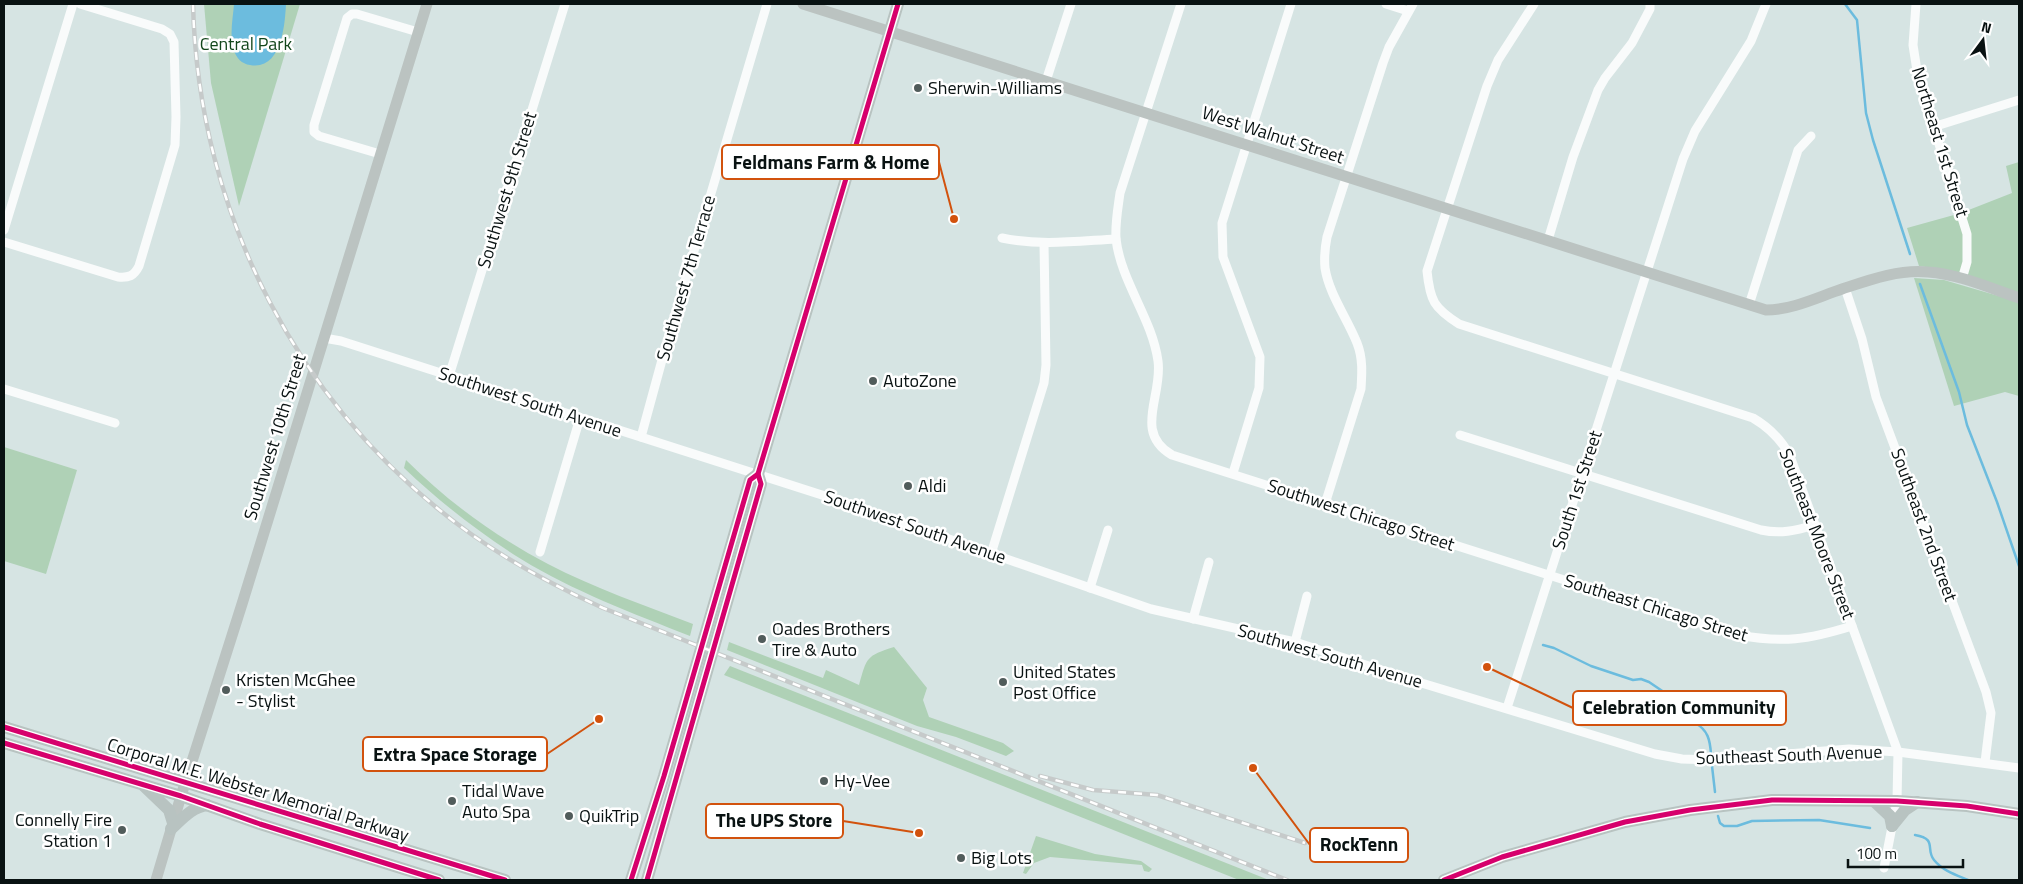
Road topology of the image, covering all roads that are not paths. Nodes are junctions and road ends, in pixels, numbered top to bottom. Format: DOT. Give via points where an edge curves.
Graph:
graph roads {
  1 [pos="72,4"];
  2 [pos="80,4"];
  3 [pos="427,4"];
  4 [pos="565,4"];
  5 [pos="768,4"];
  6 [pos="803,4"];
  7 [pos="898,4"];
  8 [pos="1071,4"];
  9 [pos="1181,4"];
  10 [pos="1291,4"];
  11 [pos="1386,4"];
  12 [pos="1534,4"];
  13 [pos="1650,4"];
  14 [pos="1766,4"];
  15 [pos="1916,4"];
  16 [pos="1410,7"];
  17 [pos="889,31"];
  18 [pos="418,32"];
  19 [pos="1046,81"];
  20 [pos="2019,100"];
  21 [pos="1146,113"];
  22 [pos="1933,127"];
  23 [pos="1811,136"];
  24 [pos="1247,144"];
  25 [pos="380,154"];
  26 [pos="1347,176"];
  27 [pos="1446,208"];
  28 [pos="4,230"];
  29 [pos="1002,238"];
  30 [pos="1116,239"];
  31 [pos="1548,240"];
  32 [pos="4,242"];
  33 [pos="1044,242"];
  34 [pos="1647,272"];
  35 [pos="1962,280"];
  36 [pos="1845,288"];
  37 [pos="2019,298"];
  38 [pos="1749,305"];
  39 [pos="324,338"];
  40 [pos="1615,373"];
  41 [pos="449,376"];
  42 [pos="4,389"];
  43 [pos="580,418"];
  44 [pos="114,424"];
  45 [pos="1460,435"];
  46 [pos="641,437"];
  47 [pos="1233,473"];
  48 [pos="1583,473"];
  49 [pos="758,474"];
  50 [pos="1325,504"];
  51 [pos="1814,525"];
  52 [pos="1108,530"];
  53 [pos="540,552"];
  54 [pos="991,554"];
  55 [pos="1209,562"];
  56 [pos="1550,575"];
  57 [pos="1090,588"];
  58 [pos="1307,596"];
  59 [pos="1193,619"];
  60 [pos="1852,626"];
  61 [pos="1295,642"];
  62 [pos="1508,708"];
  63 [pos="4,727"];
  64 [pos="4,743"];
  65 [pos="1898,752"];
  66 [pos="91,753"];
  67 [pos="1985,762"];
  68 [pos="89,768"];
  69 [pos="2019,768"];
  70 [pos="186,782"];
  71 [pos="141,784"];
  72 [pos="181,796"];
  73 [pos="1874,801"];
  74 [pos="1897,801"];
  75 [pos="1917,802"];
  76 [pos="207,806"];
  77 [pos="2019,814"];
  78 [pos="172,826"];
  79 [pos="1892,826"];
  80 [pos="642,843"];
  81 [pos="1884,868"];
  82 [pos="156,880"];
  83 [pos="439,880"];
  84 [pos="505,880"];
  85 [pos="623,880"];
  86 [pos="631,880"];
  87 [pos="647,880"];
  88 [pos="1444,880"];
  1 -- 28 [label="street"];
  2 -- 32 [label="street" via="162,29 174,42 175,145 139,266 130,277 118,277"];
  3 -- 18 [label="street, Southwest 10th Street"];
  4 -- 41 [label="street, Southwest 9th Street"];
  5 -- 46 [label="street, Southwest 7th Terrace"];
  6 -- 17 [label="street, West Walnut Street"];
  7 -- 17 [label="main road"];
  8 -- 19 [label="street"];
  9 -- 21 [label="street"];
  10 -- 24 [label="street"];
  11 -- 16 [label="street"];
  12 -- 27 [label="street, Southeast Moore Street" via="1492,73"];
  13 -- 31 [label="street" via="1632,43 1598,90 1573,157"];
  14 -- 34 [label="street, South 1st Street" via="1740,60 1695,131"];
  15 -- 22 [label="street, Northeast 1st Street" via="1913,45 1918,77"];
  16 -- 26 [label="street" via="1383,63"];
  17 -- 19 [label="street, West Walnut Street"];
  17 -- 49 [label="main road"];
  18 -- 25 [label="street, Southwest 10th Street"];
  18 -- 25 [label="street" via="352,14 347,18 314,132"];
  19 -- 21 [label="street, West Walnut Street"];
  20 -- 22 [label="street"];
  21 -- 24 [label="street, West Walnut Street"];
  21 -- 30 [label="street" via="1120,193"];
  22 -- 35 [label="street, Northeast 1st Street" via="1967,234 1967,262"];
  23 -- 38 [label="street" via="1798,150"];
  24 -- 26 [label="street, West Walnut Street"];
  24 -- 47 [label="street" via="1225,210 1221,240 1223,257 1260,357 1260,380"];
  25 -- 39 [label="street, Southwest 10th Street"];
  26 -- 27 [label="street, West Walnut Street"];
  26 -- 50 [label="street" via="1324,255 1330,286 1361,357 1362,381"];
  27 -- 31 [label="street, West Walnut Street"];
  27 -- 40 [label="street, Southeast Moore Street" via="1427,271 1429,293 1441,312 1459,324"];
  29 -- 33 [label="street"];
  30 -- 33 [label="street"];
  30 -- 47 [label="street, Southwest Chicago Street" via="1121,263 1154,343 1158,361 1158,389 1150,419 1153,434 1160,448 1172,455"];
  31 -- 34 [label="street, West Walnut Street"];
  33 -- 54 [label="street" via="1044,383"];
  34 -- 38 [label="street, West Walnut Street"];
  34 -- 40 [label="street, South 1st Street"];
  35 -- 36 [label="street, West Walnut Street" via="1929,272 1908,272"];
  35 -- 37 [label="street, West Walnut Street"];
  36 -- 38 [label="street, West Walnut Street" via="1779,310"];
  36 -- 67 [label="street, Southeast 2nd Street" via="1862,338 1876,397 1986,692 1991,713"];
  39 -- 41 [label="street, Southwest South Avenue"];
  39 -- 70 [label="street, Southwest 10th Street"];
  40 -- 48 [label="street, South 1st Street"];
  40 -- 51 [label="street, Southeast Moore Street" via="1753,418 1767,426 1783,442 1790,456"];
  41 -- 43 [label="street, Southwest South Avenue"];
  42 -- 44 [label="street"];
  43 -- 46 [label="street, Southwest South Avenue"];
  43 -- 53 [label="street"];
  45 -- 48 [label="street"];
  46 -- 49 [label="street, Southwest South Avenue"];
  47 -- 50 [label="street, Southwest Chicago Street"];
  48 -- 51 [label="street" via="1761,530 1776,533"];
  48 -- 56 [label="street, South 1st Street"];
  49 -- 54 [label="street, Southwest South Avenue"];
  49 -- 80 [label="main road" via="750,480"];
  49 -- 87 [label="main road" via="761,484"];
  50 -- 56 [label="street, Southwest Chicago Street"];
  51 -- 60 [label="street, Southeast Moore Street"];
  52 -- 57 [label="street"];
  54 -- 57 [label="street, Southwest South Avenue"];
  55 -- 59 [label="street"];
  56 -- 60 [label="street, Southeast Chicago Street" via="1744,636 1786,640 1817,637"];
  56 -- 62 [label="street, South 1st Street"];
  57 -- 59 [label="street, Southwest South Avenue" via="1151,609"];
  58 -- 61 [label="street"];
  59 -- 61 [label="street, Southwest South Avenue"];
  60 -- 65 [label="street, Southeast Moore Street"];
  61 -- 62 [label="street, Southwest South Avenue"];
  62 -- 65 [label="street, Southeast South Avenue" via="1655,754 1682,759 1712,760 1849,750"];
  63 -- 66 [label="main road, Corporal M.E. Webster Memorial Parkway"];
  64 -- 68 [label="main road, Corporal M.E. Webster Memorial Parkway"];
  65 -- 67 [label="street, Southeast South Avenue"];
  65 -- 74 [label="street, Southeast Moore Street"];
  66 -- 68 [label="main road"];
  66 -- 70 [label="main road, Corporal M.E. Webster Memorial Parkway"];
  67 -- 69 [label="street, Southeast South Avenue"];
  68 -- 71 [label="main road, Corporal M.E. Webster Memorial Parkway"];
  70 -- 72 [label="street, Southwest 10th Street"];
  70 -- 84 [label="main road, Corporal M.E. Webster Memorial Parkway"];
  71 -- 72 [label="main road, Corporal M.E. Webster Memorial Parkway"];
  71 -- 78 [label="main road" via="169,810"];
  72 -- 76 [label="main road, Corporal M.E. Webster Memorial Parkway"];
  72 -- 78 [label="street, Southwest 10th Street"];
  73 -- 74 [label="main road"];
  73 -- 79 [label="main road" via="1890,816"];
  73 -- 88 [label="main road" via="1772,800 1690,810 1625,822 1502,856"];
  74 -- 75 [label="main road"];
  74 -- 79 [label="street, Southeast Moore Street"];
  75 -- 77 [label="main road"];
  75 -- 79 [label="main road" via="1905,810"];
  76 -- 78 [label="main road" via="189,812"];
  76 -- 83 [label="main road, Corporal M.E. Webster Memorial Parkway"];
  78 -- 82 [label="street, Southwest 10th Street"];
  79 -- 81 [label="street, Southeast Moore Street"];
  80 -- 85 [label="main road" via="634,844"];
  80 -- 86 [label="main road"];
}
